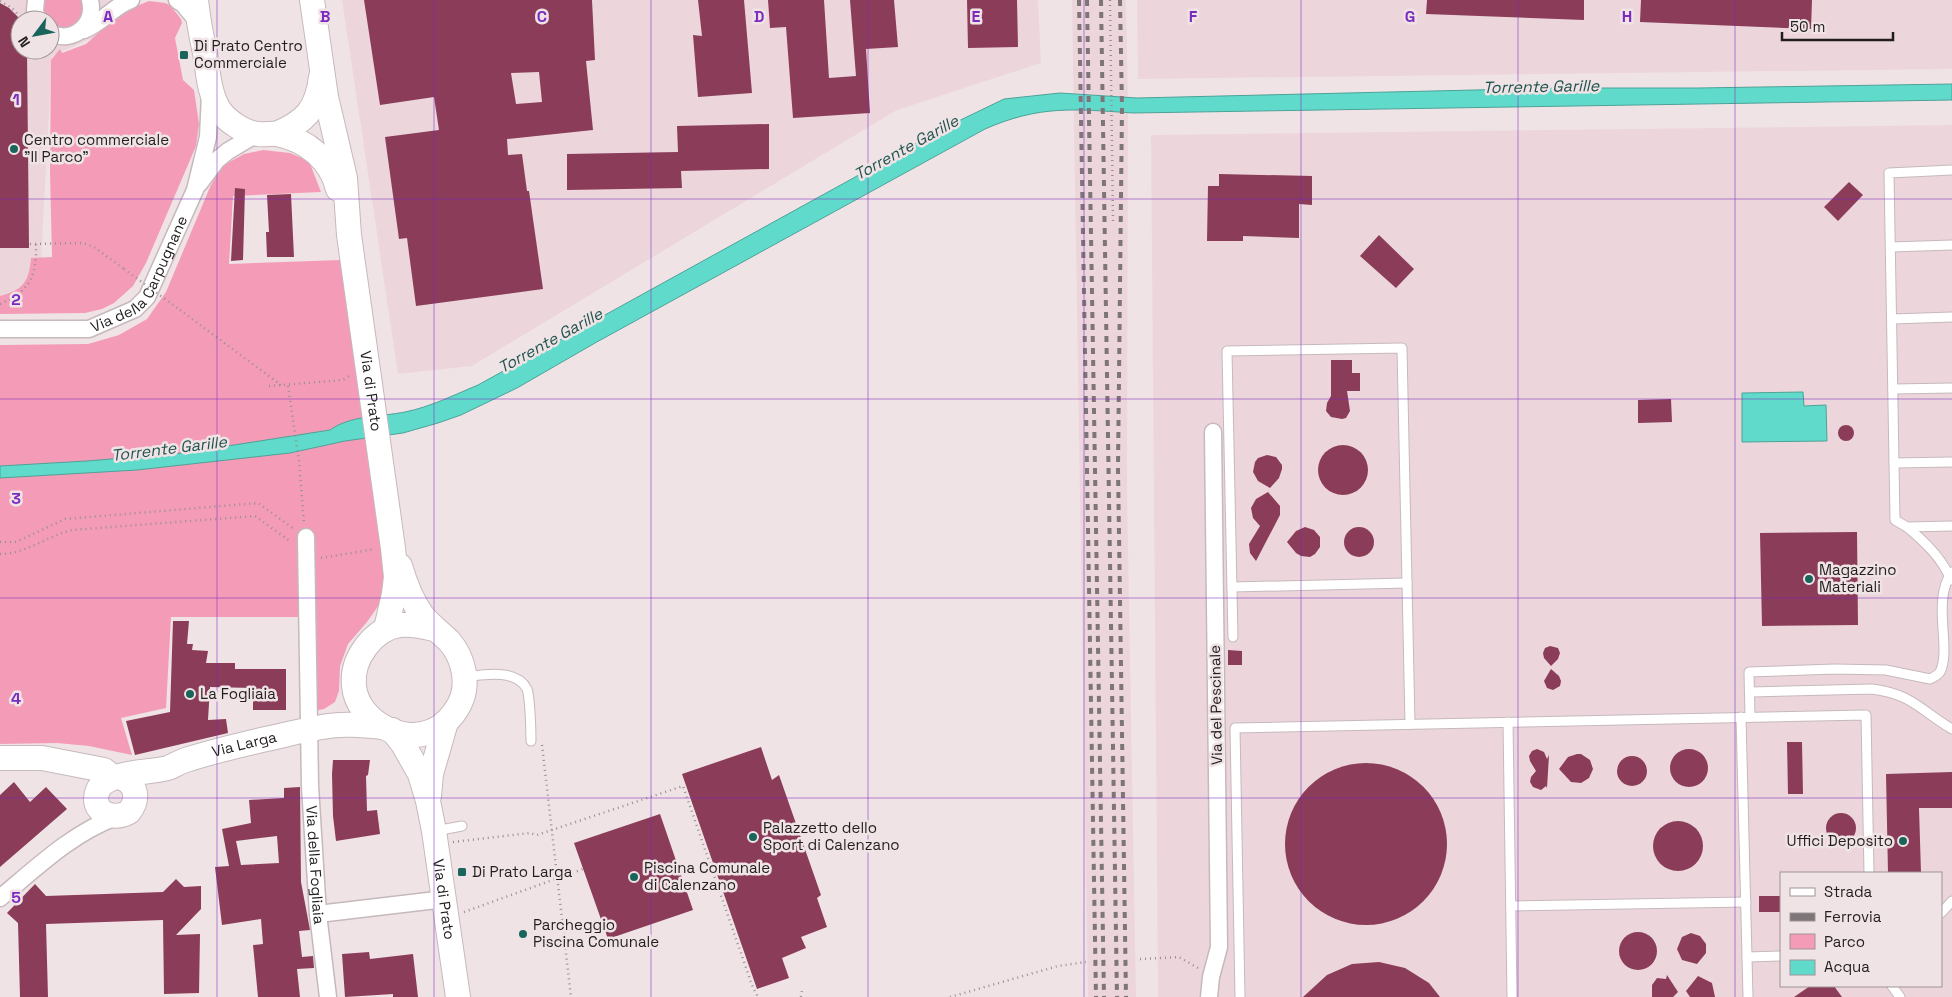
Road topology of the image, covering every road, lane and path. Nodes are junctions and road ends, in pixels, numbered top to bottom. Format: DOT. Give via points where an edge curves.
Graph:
graph roads {
  1 [pos="0,0"];
  2 [pos="90,0"];
  3 [pos="131,0"];
  4 [pos="177,0"];
  5 [pos="196,0"];
  6 [pos="312,0"];
  7 [pos="1110,0"];
  8 [pos="14,10"];
  9 [pos="198,23"];
  10 [pos="79,32"];
  11 [pos="60,36"];
  12 [pos="322,72"];
  13 [pos="210,87"];
  14 [pos="266,134"];
  15 [pos="1952,170"];
  16 [pos="195,190"];
  17 [pos="1113,222"];
  18 [pos="349,235"];
  19 [pos="30,244"];
  20 [pos="36,244"];
  21 [pos="1952,245"];
  22 [pos="1891,247"];
  23 [pos="0,304"];
  24 [pos="1952,317"];
  25 [pos="1892,319"];
  26 [pos="0,329"];
  27 [pos="359,368"];
  28 [pos="269,386"];
  29 [pos="282,386"];
  30 [pos="288,386"];
  31 [pos="1952,388"];
  32 [pos="1893,389"];
  33 [pos="1212,432"];
  34 [pos="1952,462"];
  35 [pos="1894,463"];
  36 [pos="1952,526"];
  37 [pos="1907,527"];
  38 [pos="0,542"];
  39 [pos="385,549"];
  40 [pos="306,550"];
  41 [pos="0,554"];
  42 [pos="1951,576"];
  43 [pos="1407,583"];
  44 [pos="1232,587"];
  45 [pos="386,629"];
  46 [pos="434,630"];
  47 [pos="1233,637"];
  48 [pos="464,677"];
  49 [pos="1750,692"];
  50 [pos="356,695"];
  51 [pos="1746,717"];
  52 [pos="446,722"];
  53 [pos="1508,722"];
  54 [pos="1410,724"];
  55 [pos="316,728"];
  56 [pos="387,728"];
  57 [pos="1952,729"];
  58 [pos="532,740"];
  59 [pos="542,744"];
  60 [pos="0,758"];
  61 [pos="167,768"];
  62 [pos="106,787"];
  63 [pos="136,801"];
  64 [pos="428,801"];
  65 [pos="116,817"];
  66 [pos="462,826"];
  67 [pos="552,830"];
  68 [pos="444,837"];
  69 [pos="55,852"];
  70 [pos="583,870"];
  71 [pos="1869,872"];
  72 [pos="557,878"];
  73 [pos="0,898"];
  74 [pos="453,902"];
  75 [pos="1746,902"];
  76 [pos="1952,902"];
  77 [pos="1511,906"];
  78 [pos="1942,912"];
  79 [pos="318,914"];
  80 [pos="1780,956"];
  81 [pos="1747,957"];
  82 [pos="1140,959"];
  83 [pos="1086,962"];
  84 [pos="1211,977"];
  85 [pos="802,990"];
  86 [pos="328,997"];
  87 [pos="458,997"];
  88 [pos="571,997"];
  89 [pos="758,997"];
  90 [pos="801,997"];
  91 [pos="950,997"];
  92 [pos="1209,997"];
  93 [pos="1240,997"];
  94 [pos="1512,997"];
  95 [pos="1748,997"];
  1 -- 8 [label="path"];
  2 -- 10 [label="street" via="91,16"];
  3 -- 10 [label="street" via="116,6 92,27"];
  4 -- 9 [label="street"];
  5 -- 9 [label="main road, Via di Prato"];
  6 -- 12 [label="main road, Via di Prato"];
  7 -- 17 [label="path"];
  9 -- 13 [label="main road, Via di Prato"];
  10 -- 11 [label="street"];
  12 -- 14 [label="main road, Via di Prato" via="316,103 306,117 294,126"];
  12 -- 18 [label="main road, Via di Prato" via="345,178"];
  13 -- 14 [label="main road, Via di Prato" via="220,111 235,125"];
  13 -- 16 [label="street, Via della Carpugnane" via="208,137"];
  14 -- 16 [label="street, Via della Carpugnane" via="228,151 217,160"];
  14 -- 18 [label="main road, Via di Prato" via="301,141 321,157 337,183"];
  15 -- 22 [label="lane" via="1889,173"];
  16 -- 26 [label="street, Via della Carpugnane" via="147,297 134,309 89,329"];
  18 -- 27 [label="main road, Via di Prato"];
  19 -- 20 [label="path"];
  20 -- 23 [label="path" via="34,275 25,289"];
  20 -- 29 [label="path, bridge" via="83,243 94,246"];
  21 -- 22 [label="lane"];
  22 -- 25 [label="lane"];
  24 -- 25 [label="lane"];
  25 -- 32 [label="lane"];
  27 -- 30 [label="path" via="343,380"];
  27 -- 39 [label="main road, Via di Prato" via="383,476"];
  28 -- 29 [label="path"];
  29 -- 30 [label="path"];
  30 -- 40 [label="path"];
  31 -- 32 [label="lane"];
  32 -- 35 [label="lane"];
  33 -- 84 [label="street, Via del Pescinale" via="1219,947"];
  34 -- 35 [label="lane"];
  35 -- 37 [label="lane" via="1895,520"];
  36 -- 37 [label="lane"];
  37 -- 42 [label="lane" via="1924,542"];
  38 -- 40 [label="path" via="16,542 65,519 258,503"];
  39 -- 40 [label="path"];
  39 -- 45 [label="main road, Via di Prato" via="396,577"];
  39 -- 46 [label="main road, Via di Prato"];
  40 -- 41 [label="path" via="255,516 72,530 60,532 20,552"];
  40 -- 55 [label="street, Via della Fogliaia"];
  42 -- 49 [label="lane" via="1947,579 1943,598 1944,661 1939,674 1930,679 1886,670 1749,672"];
  43 -- 44 [label="lane"];
  43 -- 44 [label="lane" via="1402,348 1227,351"];
  43 -- 54 [label="lane"];
  44 -- 47 [label="lane"];
  45 -- 46 [label="main road, Via di Prato" via="409,624"];
  45 -- 50 [label="main road" via="373,638 358,660 354,685"];
  46 -- 48 [label="main road, Via di Prato" via="456,651"];
  48 -- 52 [label="main road, Via di Prato" via="460,702"];
  48 -- 58 [label="lane" via="495,673 518,680 527,690"];
  49 -- 51 [label="lane"];
  49 -- 57 [label="lane" via="1891,691 1908,698"];
  50 -- 55 [label="main road, Via Larga" via="349,711"];
  50 -- 56 [label="main road, Via di Prato" via="364,711"];
  51 -- 53 [label="lane"];
  51 -- 71 [label="lane" via="1866,714"];
  51 -- 75 [label="lane"];
  52 -- 56 [label="main road, Via di Prato" via="424,734 403,734"];
  52 -- 64 [label="main road, Via di Prato" via="431,774"];
  53 -- 54 [label="lane"];
  53 -- 77 [label="lane"];
  54 -- 93 [label="lane" via="1235,728"];
  55 -- 56 [label="main road, Via Larga" via="362,725"];
  55 -- 61 [label="main road, Via Larga" via="208,753"];
  55 -- 79 [label="street, Via della Fogliaia" via="310,786"];
  56 -- 64 [label="main road, Via di Prato" via="403,744 420,774"];
  59 -- 67 [label="path"];
  60 -- 62 [label="main road" via="42,758 104,770"];
  61 -- 62 [label="main road, Via Larga" via="133,773"];
  61 -- 63 [label="main road, Via Larga"];
  62 -- 63 [label="main road" via="125,779 134,788"];
  62 -- 65 [label="main road" via="98,805 105,814"];
  62 -- 69 [label="street, Via Larga" via="90,814 65,837"];
  63 -- 65 [label="main road, Via Larga" via="129,812"];
  64 -- 68 [label="main road, Via di Prato"];
  65 -- 69 [label="street, Via Larga" via="92,826"];
  66 -- 68 [label="lane"];
  67 -- 68 [label="path" via="537,835"];
  67 -- 72 [label="path"];
  67 -- 89 [label="path" via="683,786"];
  68 -- 74 [label="main road, Via di Prato"];
  69 -- 73 [label="street, Via Larga"];
  70 -- 72 [label="path"];
  72 -- 74 [label="path" via="461,913"];
  72 -- 88 [label="path"];
  74 -- 79 [label="street"];
  74 -- 87 [label="main road, Via di Prato"];
  75 -- 77 [label="lane"];
  75 -- 81 [label="lane"];
  76 -- 78 [label="lane"];
  77 -- 94 [label="lane"];
  79 -- 86 [label="street, Via della Fogliaia"];
  80 -- 81 [label="lane"];
  81 -- 95 [label="lane"];
  82 -- 84 [label="path" via="1179,957"];
  83 -- 91 [label="path" via="1058,966"];
  84 -- 92 [label="street, Via del Pescinale"];
  85 -- 90 [label="path"];
}
